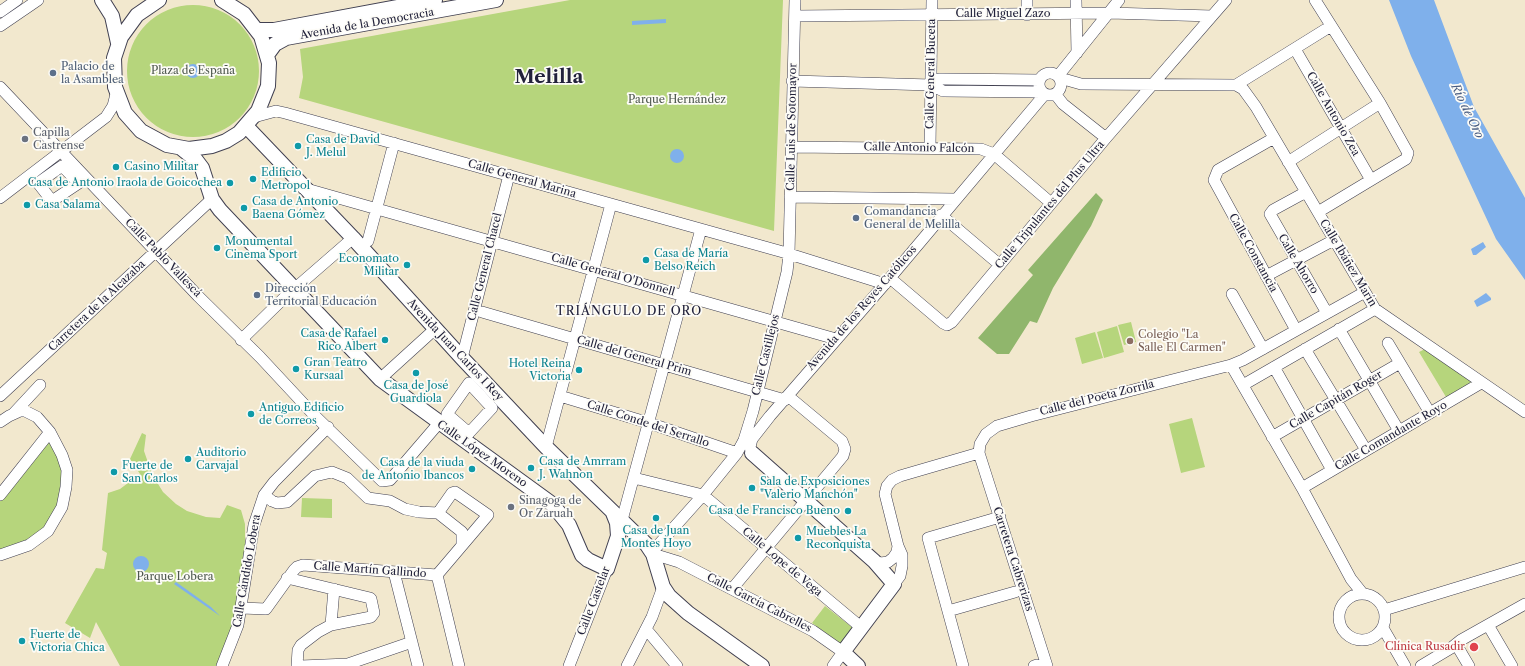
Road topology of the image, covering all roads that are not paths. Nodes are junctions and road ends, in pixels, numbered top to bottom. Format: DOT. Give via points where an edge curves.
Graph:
graph roads {
  1 [pos="17,0"];
  2 [pos="38,0"];
  3 [pos="102,0"];
  4 [pos="146,0"];
  5 [pos="159,0"];
  6 [pos="222,0"];
  7 [pos="496,0"];
  8 [pos="795,0"];
  9 [pos="932,0"];
  10 [pos="1027,0"];
  11 [pos="1076,0"];
  12 [pos="1119,0"];
  13 [pos="1226,0"];
  14 [pos="1315,0"];
  15 [pos="428,5"];
  16 [pos="243,7"];
  17 [pos="0,12"];
  18 [pos="1110,13"];
  19 [pos="1027,14"];
  20 [pos="1076,14"];
  21 [pos="932,15"];
  22 [pos="795,16"];
  23 [pos="1212,16"];
  24 [pos="0,26"];
  25 [pos="1331,26"];
  26 [pos="257,30"];
  27 [pos="118,43"];
  28 [pos="1295,49"];
  29 [pos="268,54"];
  30 [pos="1075,56"];
  31 [pos="1059,77"];
  32 [pos="1040,80"];
  33 [pos="792,81"];
  34 [pos="1081,84"];
  35 [pos="931,85"];
  36 [pos="1153,85"];
  37 [pos="1236,85"];
  38 [pos="0,87"];
  39 [pos="1051,93"];
  40 [pos="116,94"];
  41 [pos="1380,103"];
  42 [pos="130,119"];
  43 [pos="101,122"];
  44 [pos="250,122"];
  45 [pos="1340,128"];
  46 [pos="1106,138"];
  47 [pos="1274,138"];
  48 [pos="394,143"];
  49 [pos="791,147"];
  50 [pos="181,148"];
  51 [pos="930,148"];
  52 [pos="60,152"];
  53 [pos="994,154"];
  54 [pos="1288,162"];
  55 [pos="509,175"];
  56 [pos="1371,180"];
  57 [pos="303,187"];
  58 [pos="1306,192"];
  59 [pos="790,197"];
  60 [pos="0,198"];
  61 [pos="212,199"];
  62 [pos="955,199"];
  63 [pos="377,202"];
  64 [pos="1051,203"];
  65 [pos="611,204"];
  66 [pos="1318,212"];
  67 [pos="941,216"];
  68 [pos="701,229"];
  69 [pos="353,238"];
  70 [pos="491,240"];
  71 [pos="1334,240"];
  72 [pos="368,241"];
  73 [pos="155,251"];
  74 [pos="789,254"];
  75 [pos="1296,260"];
  76 [pos="1000,265"];
  77 [pos="593,270"];
  78 [pos="1266,276"];
  79 [pos="888,281"];
  80 [pos="295,288"];
  81 [pos="1365,292"];
  82 [pos="1232,294"];
  83 [pos="683,296"];
  84 [pos="1375,309"];
  85 [pos="482,312"];
  86 [pos="1327,313"];
  87 [pos="775,322"];
  88 [pos="435,329"];
  89 [pos="1339,329"];
  90 [pos="1296,330"];
  91 [pos="575,339"];
  92 [pos="836,339"];
  93 [pos="241,340"];
  94 [pos="1388,343"];
  95 [pos="1263,349"];
  96 [pos="1305,349"];
  97 [pos="462,358"];
  98 [pos="1400,363"];
  99 [pos="664,365"];
  100 [pos="1231,365"];
  101 [pos="1274,367"];
  102 [pos="380,379"];
  103 [pos="1370,381"];
  104 [pos="1481,383"];
  105 [pos="40,385"];
  106 [pos="1243,385"];
  107 [pos="757,392"];
  108 [pos="0,396"];
  109 [pos="560,396"];
  110 [pos="786,398"];
  111 [pos="1336,400"];
  112 [pos="1525,412"];
  113 [pos="14,413"];
  114 [pos="1430,413"];
  115 [pos="1303,419"];
  116 [pos="0,422"];
  117 [pos="438,422"];
  118 [pos="649,423"];
  119 [pos="328,427"];
  120 [pos="1399,431"];
  121 [pos="50,432"];
  122 [pos="1272,437"];
  123 [pos="546,447"];
  124 [pos="1366,450"];
  125 [pos="752,452"];
  126 [pos="737,453"];
  127 [pos="979,453"];
  128 [pos="1332,470"];
  129 [pos="634,478"];
  130 [pos="1302,488"];
  131 [pos="0,494"];
  132 [pos="264,495"];
  133 [pos="703,495"];
  134 [pos="806,500"];
  135 [pos="438,513"];
  136 [pos="617,516"];
  137 [pos="1000,517"];
  138 [pos="636,534"];
  139 [pos="618,536"];
  140 [pos="462,545"];
  141 [pos="898,546"];
  142 [pos="766,549"];
  143 [pos="653,553"];
  144 [pos="0,554"];
  145 [pos="874,561"];
  146 [pos="1525,567"];
  147 [pos="607,569"];
  148 [pos="394,572"];
  149 [pos="437,575"];
  150 [pos="287,578"];
  151 [pos="1351,579"];
  152 [pos="894,584"];
  153 [pos="663,586"];
  154 [pos="334,589"];
  155 [pos="732,589"];
  156 [pos="1015,592"];
  157 [pos="1363,594"];
  158 [pos="1349,598"];
  159 [pos="1524,607"];
  160 [pos="242,608"];
  161 [pos="1384,610"];
  162 [pos="948,611"];
  163 [pos="331,625"];
  164 [pos="1488,625"];
  165 [pos="862,628"];
  166 [pos="1383,628"];
  167 [pos="646,629"];
  168 [pos="1375,637"];
  169 [pos="412,642"];
  170 [pos="1456,644"];
  171 [pos="843,652"];
  172 [pos="1398,654"];
  173 [pos="349,665"];
  174 [pos="222,666"];
  175 [pos="297,666"];
  176 [pos="301,666"];
  177 [pos="418,666"];
  178 [pos="459,666"];
  179 [pos="569,666"];
  180 [pos="627,666"];
  181 [pos="677,666"];
  182 [pos="762,666"];
  183 [pos="833,666"];
  184 [pos="858,666"];
  185 [pos="963,666"];
  186 [pos="1039,666"];
  187 [pos="1405,666"];
  188 [pos="1421,666"];
  189 [pos="1469,666"];
  190 [pos="1512,666"];
  1 -- 17 [label="street"];
  2 -- 24 [label="street"];
  3 -- 27 [label="main road" via="112,16"];
  4 -- 5 [label="main road"];
  5 -- 27 [label="main road" via="137,15"];
  6 -- 16 [label="main road"];
  7 -- 15 [label="main road, Avenida de la Democracia"];
  8 -- 22 [label="street, Calle Luis de Sotomayor"];
  9 -- 21 [label="street, Calle General Buceta"];
  10 -- 19 [label="street"];
  11 -- 20 [label="street"];
  12 -- 18 [label="street"];
  13 -- 23 [label="street, Calle Tripulantes del Plus Ultra"];
  14 -- 25 [label="street"];
  15 -- 26 [label="main road, Avenida de la Democracia" via="274,30"];
  15 -- 29 [label="main road, Avenida de la Democracia" via="286,38 275,44"];
  16 -- 26 [label="main road"];
  18 -- 20 [label="street, Calle Miguel Zazo"];
  18 -- 23 [label="street, Calle Miguel Zazo"];
  18 -- 30 [label="street"];
  19 -- 20 [label="street, Calle Miguel Zazo"];
  19 -- 21 [label="street, Calle Miguel Zazo"];
  20 -- 30 [label="street"];
  21 -- 22 [label="street, Calle Miguel Zazo"];
  21 -- 35 [label="street, Calle General Buceta"];
  22 -- 33 [label="street, Calle Luis de Sotomayor"];
  23 -- 36 [label="street, Calle Tripulantes del Plus Ultra"];
  25 -- 28 [label="street"];
  25 -- 41 [label="street"];
  26 -- 29 [label="main road"];
  27 -- 40 [label="main road" via="113,65"];
  28 -- 37 [label="street"];
  28 -- 45 [label="street, Calle Antonio Zea"];
  29 -- 44 [label="main road" via="268,86 264,99"];
  30 -- 31 [label="street"];
  30 -- 34 [label="street" via="1071,73"];
  31 -- 32 [label="street" via="1053,73"];
  31 -- 34 [label="street"];
  31 -- 39 [label="street" via="1062,84"];
  32 -- 35 [label="street" via="938,79"];
  32 -- 39 [label="street" via="1039,88"];
  33 -- 35 [label="street"];
  33 -- 49 [label="street, Calle Luis de Sotomayor"];
  34 -- 36 [label="street"];
  34 -- 39 [label="street"];
  35 -- 39 [label="street" via="943,91"];
  35 -- 51 [label="street, Calle General Buceta"];
  36 -- 37 [label="street"];
  36 -- 46 [label="street, Calle Tripulantes del Plus Ultra"];
  37 -- 47 [label="street, Calle Ibáñez Marín" via="1248,95"];
  38 -- 52 [label="street, Calle Pablo Vallescá"];
  39 -- 46 [label="street"];
  39 -- 53 [label="street, Avenida de los Reyes Católicos"];
  40 -- 42 [label="main road"];
  40 -- 43 [label="street" via="113,106"];
  41 -- 45 [label="street"];
  41 -- 56 [label="street" via="1408,153 1406,160"];
  42 -- 43 [label="street" via="115,118"];
  42 -- 50 [label="main road" via="153,139"];
  43 -- 52 [label="street"];
  44 -- 48 [label="street, Calle General Marina" via="276,111"];
  44 -- 50 [label="main road" via="233,137 219,144 204,148"];
  44 -- 57 [label="main road, Avenida Juan Carlos I Rey" via="262,143"];
  45 -- 54 [label="street"];
  45 -- 56 [label="street, Calle Antonio Zea"];
  46 -- 64 [label="street, Calle Tripulantes del Plus Ultra"];
  47 -- 54 [label="street, Calle Ibáñez Marín"];
  47 -- 78 [label="street, Calle Constancia" via="1218,170 1215,175 1215,184"];
  48 -- 55 [label="street, Calle General Marina"];
  48 -- 63 [label="street"];
  49 -- 51 [label="street, Calle Antonio Falcón"];
  49 -- 59 [label="street, Calle Luis de Sotomayor"];
  50 -- 61 [label="main road" via="202,168"];
  51 -- 53 [label="street, Calle Antonio Falcón" via="981,149"];
  52 -- 60 [label="street" via="52,166"];
  52 -- 73 [label="street, Calle Pablo Vallescá"];
  53 -- 62 [label="street, Avenida de los Reyes Católicos"];
  53 -- 64 [label="street, Calle Antonio Falcón"];
  54 -- 58 [label="street, Calle Ibáñez Marín"];
  55 -- 65 [label="street, Calle General Marina"];
  55 -- 70 [label="street, Calle General Chacel"];
  56 -- 66 [label="street"];
  57 -- 63 [label="street, Calle General O'Donnell"];
  57 -- 69 [label="main road, Avenida Juan Carlos I Rey"];
  58 -- 66 [label="street, Calle Ibáñez Marín"];
  58 -- 75 [label="street, Calle Ahorro" via="1270,214"];
  59 -- 62 [label="street"];
  59 -- 74 [label="street, Calle Luis de Sotomayor"];
  61 -- 73 [label="street, Carretera de la Alcazaba"];
  61 -- 80 [label="main road, Calle López Moreno"];
  62 -- 67 [label="street, Avenida de los Reyes Católicos"];
  63 -- 70 [label="street, Calle General O'Donnell" via="391,212"];
  63 -- 72 [label="street"];
  64 -- 76 [label="street, Calle Tripulantes del Plus Ultra"];
  65 -- 68 [label="street, Calle General Marina"];
  65 -- 77 [label="street"];
  66 -- 71 [label="street, Calle Ibáñez Marín"];
  67 -- 76 [label="street"];
  67 -- 79 [label="street, Avenida de los Reyes Católicos"];
  68 -- 74 [label="street, Calle General Marina"];
  68 -- 83 [label="street"];
  69 -- 80 [label="street"];
  69 -- 88 [label="main road, Avenida Juan Carlos I Rey"];
  70 -- 77 [label="street, Calle General O'Donnell"];
  70 -- 97 [label="street, Calle General Chacel"];
  71 -- 75 [label="street"];
  71 -- 81 [label="street, Calle Ibáñez Marín"];
  73 -- 93 [label="street, Calle Pablo Vallescá"];
  73 -- 108 [label="street, Carretera de la Alcazaba"];
  74 -- 79 [label="street, Calle General Marina"];
  74 -- 87 [label="street, Calle Castillejos"];
  75 -- 78 [label="street"];
  75 -- 86 [label="street, Calle Ahorro"];
  76 -- 79 [label="street, Calle Tripulantes del Plus Ultra" via="947,325"];
  77 -- 83 [label="street, Calle General O'Donnell"];
  77 -- 91 [label="street"];
  78 -- 90 [label="street, Calle Constancia"];
  79 -- 92 [label="street, Avenida de los Reyes Católicos"];
  80 -- 93 [label="street"];
  80 -- 102 [label="main road, Calle López Moreno"];
  81 -- 84 [label="street, Calle Ibáñez Marín"];
  81 -- 86 [label="street, Calle del Poeta Zorrila"];
  82 -- 95 [label="street"];
  83 -- 87 [label="street, Calle General O'Donnell"];
  83 -- 99 [label="street"];
  84 -- 89 [label="street"];
  84 -- 104 [label="street, Calle Ibáñez Marín"];
  85 -- 91 [label="street, Calle del General Prim"];
  86 -- 90 [label="street, Calle del Poeta Zorrila"];
  87 -- 92 [label="street, Calle General O'Donnell"];
  87 -- 107 [label="street, Calle Castillejos"];
  88 -- 97 [label="main road, Avenida Juan Carlos I Rey"];
  88 -- 102 [label="street"];
  89 -- 96 [label="street"];
  89 -- 103 [label="street"];
  90 -- 95 [label="street, Calle del Poeta Zorrila"];
  91 -- 99 [label="street, Calle del General Prim"];
  91 -- 109 [label="street"];
  92 -- 110 [label="street, Avenida de los Reyes Católicos"];
  93 -- 119 [label="street, Calle Pablo Vallescá"];
  94 -- 98 [label="street"];
  95 -- 100 [label="street, Calle del Poeta Zorrila"];
  96 -- 101 [label="street"];
  96 -- 111 [label="street"];
  97 -- 123 [label="main road, Avenida Juan Carlos I Rey"];
  98 -- 103 [label="street, Calle Capitán Roger"];
  98 -- 114 [label="street"];
  99 -- 107 [label="street, Calle del General Prim"];
  99 -- 118 [label="street"];
  100 -- 106 [label="street"];
  100 -- 127 [label="street, Calle del Poeta Zorrila" via="1068,405 997,426 986,434 980,444"];
  101 -- 106 [label="street"];
  101 -- 115 [label="street"];
  102 -- 117 [label="main road, Calle López Moreno"];
  103 -- 111 [label="street, Calle Capitán Roger"];
  103 -- 120 [label="street"];
  104 -- 112 [label="street, Calle Ibáñez Marín"];
  104 -- 114 [label="street, Calle Comandante Royo"];
  105 -- 113 [label="street"];
  106 -- 122 [label="street"];
  107 -- 110 [label="street, Calle del General Prim"];
  107 -- 126 [label="street, Calle Castillejos" via="746,432"];
  109 -- 118 [label="street, Calle Conde del Serrallo"];
  109 -- 123 [label="street"];
  110 -- 125 [label="street, Avenida de los Reyes Católicos" via="752,439"];
  110 -- 134 [label="street" via="842,442 845,449 843,456"];
  111 -- 115 [label="street, Calle Capitán Roger"];
  111 -- 124 [label="street"];
  113 -- 116 [label="street"];
  113 -- 121 [label="street" via="31,413"];
  114 -- 120 [label="street, Calle Comandante Royo"];
  115 -- 122 [label="street, Calle Capitán Roger"];
  115 -- 128 [label="street"];
  117 -- 119 [label="street, Calle Pablo Vallescá" via="390,480 384,482"];
  117 -- 147 [label="main road, Calle López Moreno" via="552,504 569,525 582,555"];
  118 -- 126 [label="street, Calle Conde del Serrallo"];
  118 -- 129 [label="street"];
  119 -- 132 [label="street, Calle Cándido Lobera"];
  120 -- 124 [label="street, Calle Comandante Royo"];
  121 -- 131 [label="street"];
  121 -- 144 [label="street" via="67,470 60,511 44,536 29,545"];
  122 -- 130 [label="street"];
  123 -- 136 [label="main road, Avenida Juan Carlos I Rey"];
  124 -- 128 [label="street, Calle Comandante Royo"];
  125 -- 134 [label="main road"];
  126 -- 133 [label="street"];
  127 -- 137 [label="street, Carretera Cabrerizas"];
  127 -- 141 [label="street" via="892,480 887,486 886,494"];
  128 -- 130 [label="street, Calle Comandante Royo"];
  129 -- 133 [label="street"];
  129 -- 136 [label="street"];
  130 -- 151 [label="street"];
  132 -- 135 [label="street" via="277,503 287,502 315,476 332,472 347,478 368,498 390,501 405,509"];
  132 -- 160 [label="street, Calle Cándido Lobera" via="254,525"];
  133 -- 142 [label="street, Calle Lope de Vega"];
  133 -- 143 [label="street"];
  134 -- 142 [label="street"];
  134 -- 145 [label="main road"];
  135 -- 140 [label="street" via="462,532"];
  135 -- 140 [label="street" via="455,492 488,515"];
  136 -- 138 [label="main road, Avenida Juan Carlos I Rey"];
  136 -- 139 [label="main road, Calle Castelar"];
  137 -- 162 [label="street" via="928,538"];
  137 -- 186 [label="street, Carretera Cabrerizas"];
  138 -- 139 [label="main road" via="626,532"];
  138 -- 143 [label="main road, Avenida Juan Carlos I Rey"];
  139 -- 147 [label="main road, Calle Castelar"];
  140 -- 149 [label="street"];
  141 -- 145 [label="street" via="893,558 888,562"];
  141 -- 152 [label="street" via="902,555 902,566 900,576"];
  142 -- 155 [label="street"];
  142 -- 165 [label="street, Calle Lope de Vega"];
  143 -- 153 [label="main road"];
  143 -- 155 [label="street, Calle García Cabrelles" via="679,562"];
  145 -- 152 [label="main road"];
  146 -- 161 [label="street"];
  147 -- 179 [label="street, Calle Castelar"];
  148 -- 149 [label="street, Calle Martín Gallindo"];
  148 -- 150 [label="street, Calle Martín Gallindo" via="303,565 297,567"];
  148 -- 169 [label="street"];
  149 -- 178 [label="street"];
  150 -- 154 [label="street"];
  150 -- 160 [label="street" via="266,609"];
  151 -- 157 [label="street"];
  151 -- 158 [label="street"];
  152 -- 165 [label="main road"];
  153 -- 167 [label="street"];
  153 -- 182 [label="main road" via="682,608"];
  154 -- 163 [label="street"];
  154 -- 163 [label="street" via="371,599 374,615"];
  155 -- 171 [label="street, Calle García Cabrelles" via="813,631"];
  156 -- 162 [label="street"];
  157 -- 158 [label="street"];
  157 -- 161 [label="street" via="1376,598"];
  158 -- 168 [label="street" via="1338,616 1342,630 1353,639 1361,641"];
  159 -- 164 [label="street"];
  160 -- 174 [label="street, Calle Cándido Lobera" via="236,632"];
  161 -- 166 [label="street" via="1386,619"];
  162 -- 185 [label="street"];
  163 -- 175 [label="street" via="301,644"];
  164 -- 170 [label="street"];
  164 -- 190 [label="street"];
  165 -- 171 [label="main road"];
  166 -- 168 [label="street"];
  166 -- 172 [label="street"];
  167 -- 180 [label="street"];
  167 -- 181 [label="street"];
  168 -- 172 [label="street"];
  169 -- 173 [label="street"];
  169 -- 177 [label="street"];
  170 -- 188 [label="street"];
  170 -- 189 [label="street"];
  171 -- 183 [label="street"];
  171 -- 184 [label="main road, Calle García Cabrelles"];
  172 -- 187 [label="street"];
  173 -- 176 [label="street"];
}
